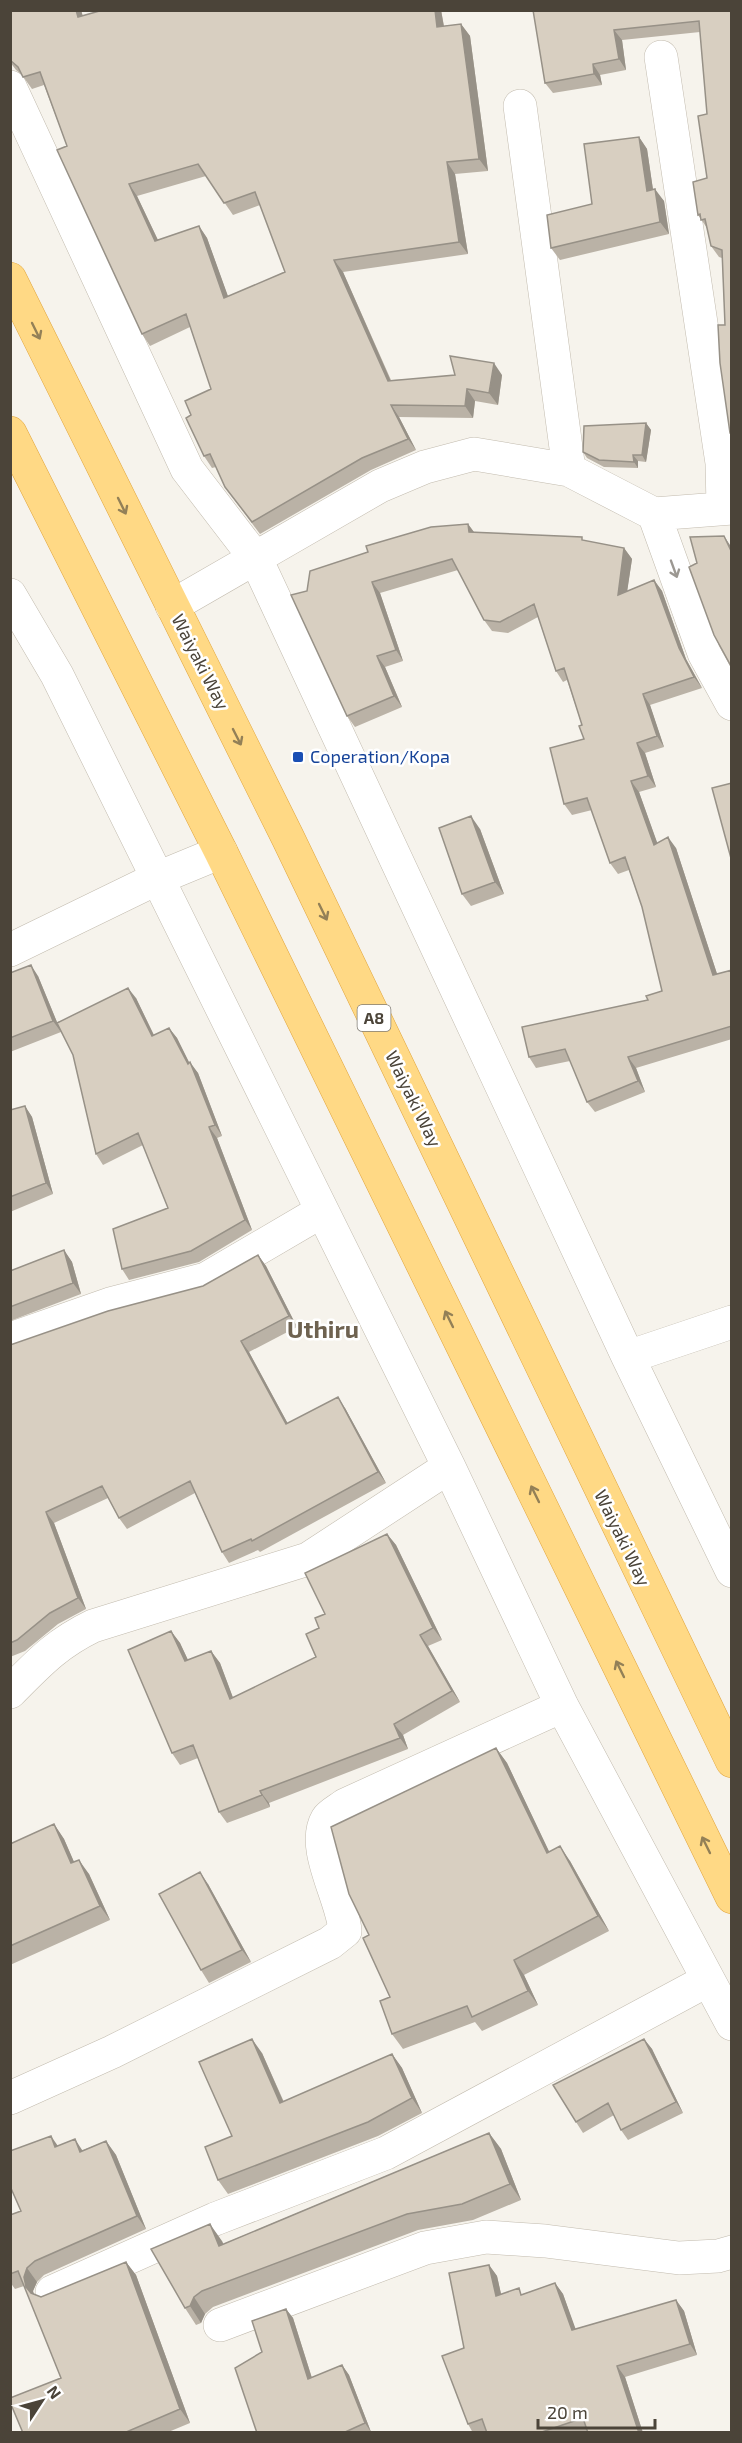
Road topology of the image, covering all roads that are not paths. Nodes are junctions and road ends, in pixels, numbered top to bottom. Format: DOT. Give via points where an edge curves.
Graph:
graph roads {
  1 [pos="661,57"];
  2 [pos="10,87"];
  3 [pos="520,106"];
  4 [pos="10,279"];
  5 [pos="10,433"];
  6 [pos="569,470"];
  7 [pos="727,508"];
  8 [pos="654,514"];
  9 [pos="256,559"];
  10 [pos="10,595"];
  11 [pos="172,606"];
  12 [pos="732,704"];
  13 [pos="221,852"];
  14 [pos="158,878"];
  15 [pos="10,950"];
  16 [pos="322,1211"];
  17 [pos="732,1322"];
  18 [pos="10,1339"];
  19 [pos="628,1357"];
  20 [pos="449,1467"];
  21 [pos="732,1571"];
  22 [pos="10,1692"];
  23 [pos="562,1706"];
  24 [pos="732,1761"];
  25 [pos="732,1897"];
  26 [pos="708,1980"];
  27 [pos="732,2024"];
  28 [pos="10,2098"];
  29 [pos="732,2252"];
  30 [pos="52,2292"];
  31 [pos="220,2325"];
  1 -- 7 [label="street"];
  2 -- 9 [label="street" via="187,469"];
  3 -- 6 [label="street"];
  4 -- 11 [label="highway, Waiyaki Way / A8, one-way"];
  5 -- 13 [label="highway"];
  6 -- 8 [label="street"];
  6 -- 9 [label="street" via="474,454 425,467 380,486"];
  7 -- 8 [label="street"];
  8 -- 12 [label="street, one-way" via="704,652"];
  9 -- 11 [label="street"];
  9 -- 19 [label="street"];
  10 -- 14 [label="street" via="57,675"];
  11 -- 24 [label="highway, Waiyaki Way / A8, one-way"];
  13 -- 14 [label="street"];
  25 -- 13 [label="highway, one-way"];
  14 -- 15 [label="street"];
  14 -- 16 [label="street"];
  16 -- 18 [label="street" via="206,1279 110,1304"];
  16 -- 20 [label="street"];
  17 -- 19 [label="street"];
  19 -- 21 [label="street"];
  20 -- 22 [label="street" via="308,1559 75,1635 51,1650"];
  20 -- 23 [label="street"];
  23 -- 26 [label="street"];
  23 -- 28 [label="street" via="345,1805 327,1818 321,1843 344,1915 345,1932 330,1943 112,2052"];
  26 -- 27 [label="street"];
  26 -- 30 [label="street" via="386,2153 215,2219"];
  29 -- 31 [label="street" via="679,2258 486,2237 425,2248"];
}
